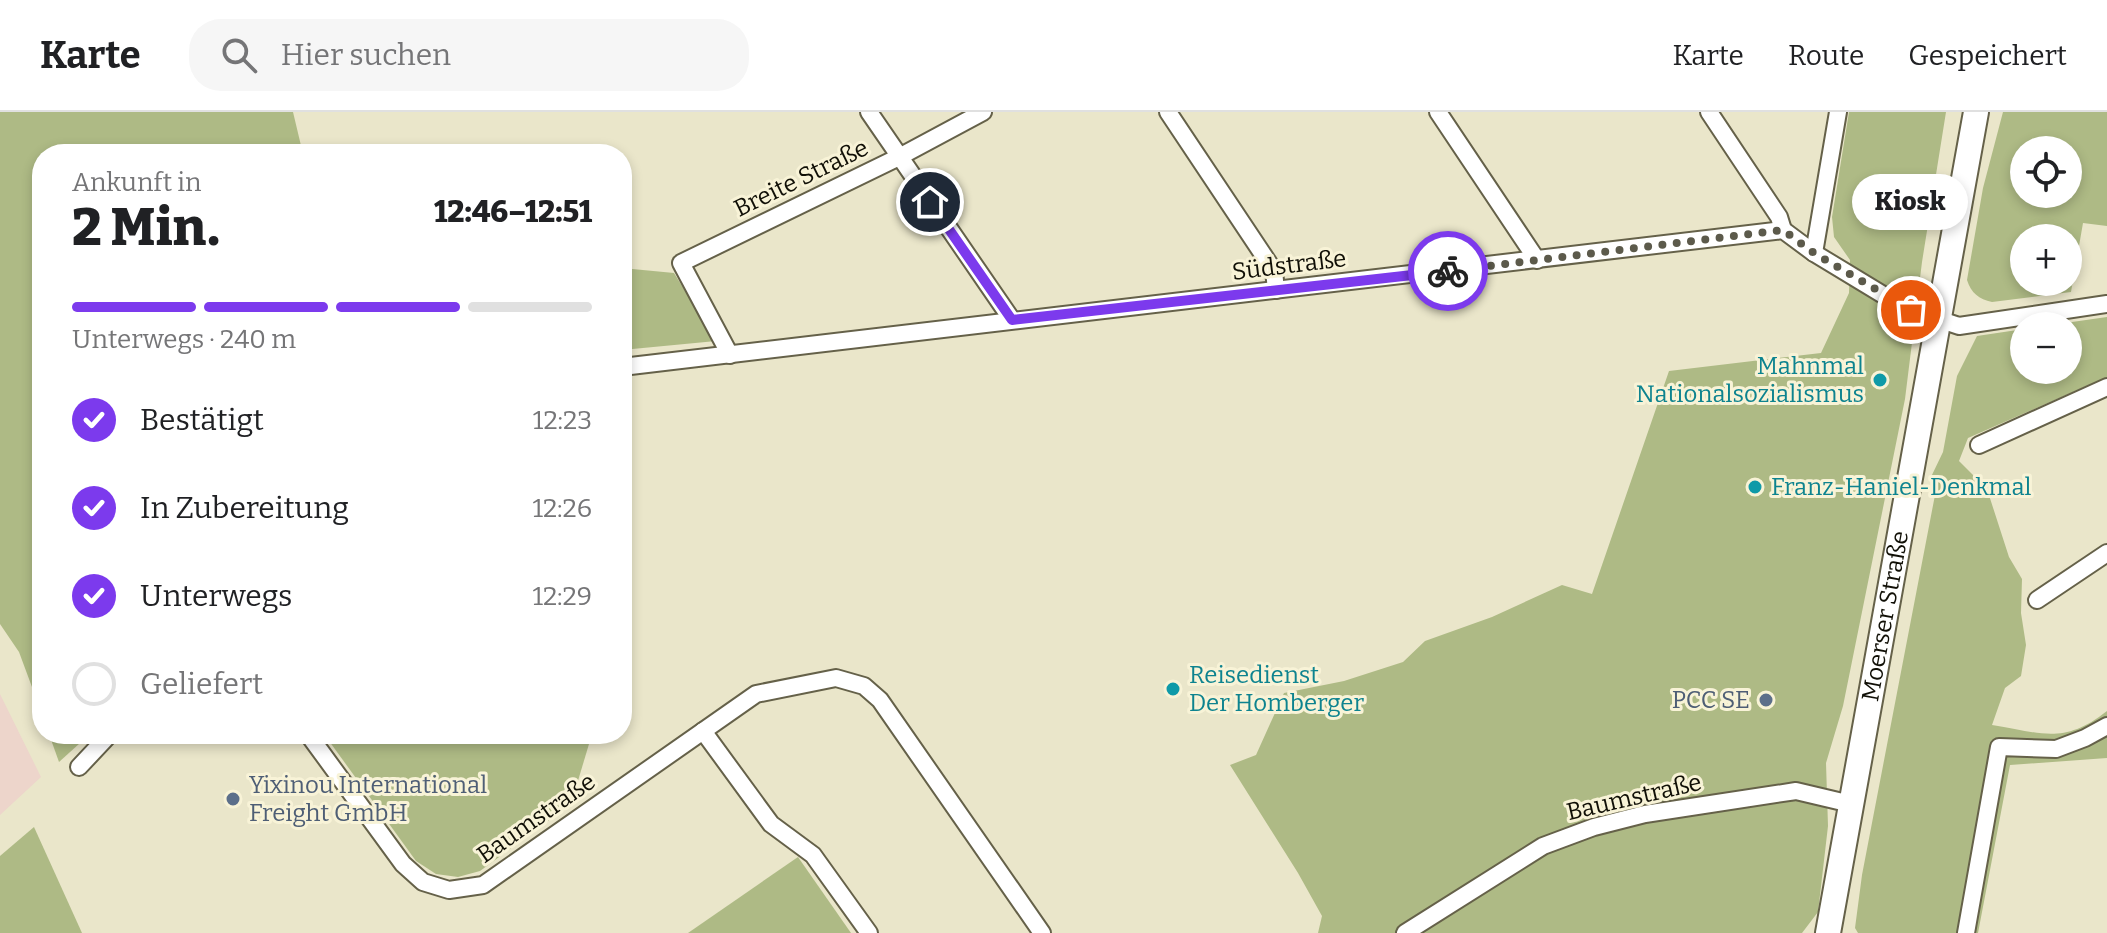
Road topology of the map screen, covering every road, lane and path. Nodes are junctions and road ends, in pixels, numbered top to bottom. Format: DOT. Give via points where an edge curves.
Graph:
graph roads {
  1 [pos="869,112"];
  2 [pos="983,112"];
  3 [pos="1168,112"];
  4 [pos="1438,112"];
  5 [pos="1709,112"];
  6 [pos="1838,112"];
  7 [pos="1976,112"];
  8 [pos="899,157"];
  9 [pos="1783,230"];
  10 [pos="1814,253"];
  11 [pos="1537,260"];
  12 [pos="1276,290"];
  13 [pos="2107,304"];
  14 [pos="1012,320"];
  15 [pos="1938,320"];
  16 [pos="730,355"];
  17 [pos="632,366"];
  18 [pos="2107,387"];
  19 [pos="1979,445"];
  20 [pos="2107,553"];
  21 [pos="2037,600"];
  22 [pos="2107,726"];
  23 [pos="703,731"];
  24 [pos="101,744"];
  25 [pos="315,744"];
  26 [pos="79,767"];
  27 [pos="1851,804"];
  28 [pos="869,933"];
  29 [pos="1042,933"];
  30 [pos="1405,933"];
  31 [pos="1828,933"];
  32 [pos="1966,933"];
  1 -- 8 [label="street"];
  2 -- 8 [label="street, Breite Straße"];
  3 -- 12 [label="street" via="1274,271"];
  4 -- 11 [label="street"];
  5 -- 9 [label="street"];
  6 -- 10 [label="street"];
  7 -- 15 [label="main road, Moerser Straße"];
  8 -- 14 [label="street"];
  8 -- 16 [label="street, Breite Straße" via="681,263"];
  9 -- 10 [label="street"];
  9 -- 11 [label="street, Südstraße"];
  10 -- 15 [label="street" via="1885,296"];
  11 -- 12 [label="street, Südstraße"];
  12 -- 14 [label="street, Südstraße"];
  13 -- 15 [label="street" via="1959,326"];
  14 -- 16 [label="street, Südstraße"];
  15 -- 27 [label="main road, Moerser Straße"];
  16 -- 17 [label="street, Südstraße"];
  18 -- 19 [label="street"];
  20 -- 21 [label="street"];
  22 -- 32 [label="street" via="2056,749 1999,747"];
  23 -- 25 [label="street, Baumstraße" via="483,885 449,890 423,882 403,864"];
  23 -- 28 [label="street" via="771,824 813,855"];
  23 -- 29 [label="street, Baumstraße" via="756,694 836,678 864,686 880,700"];
  24 -- 26 [label="street"];
  27 -- 30 [label="street, Baumstraße" via="1796,791 1594,827 1543,846"];
  27 -- 31 [label="main road, Moerser Straße"];
}
